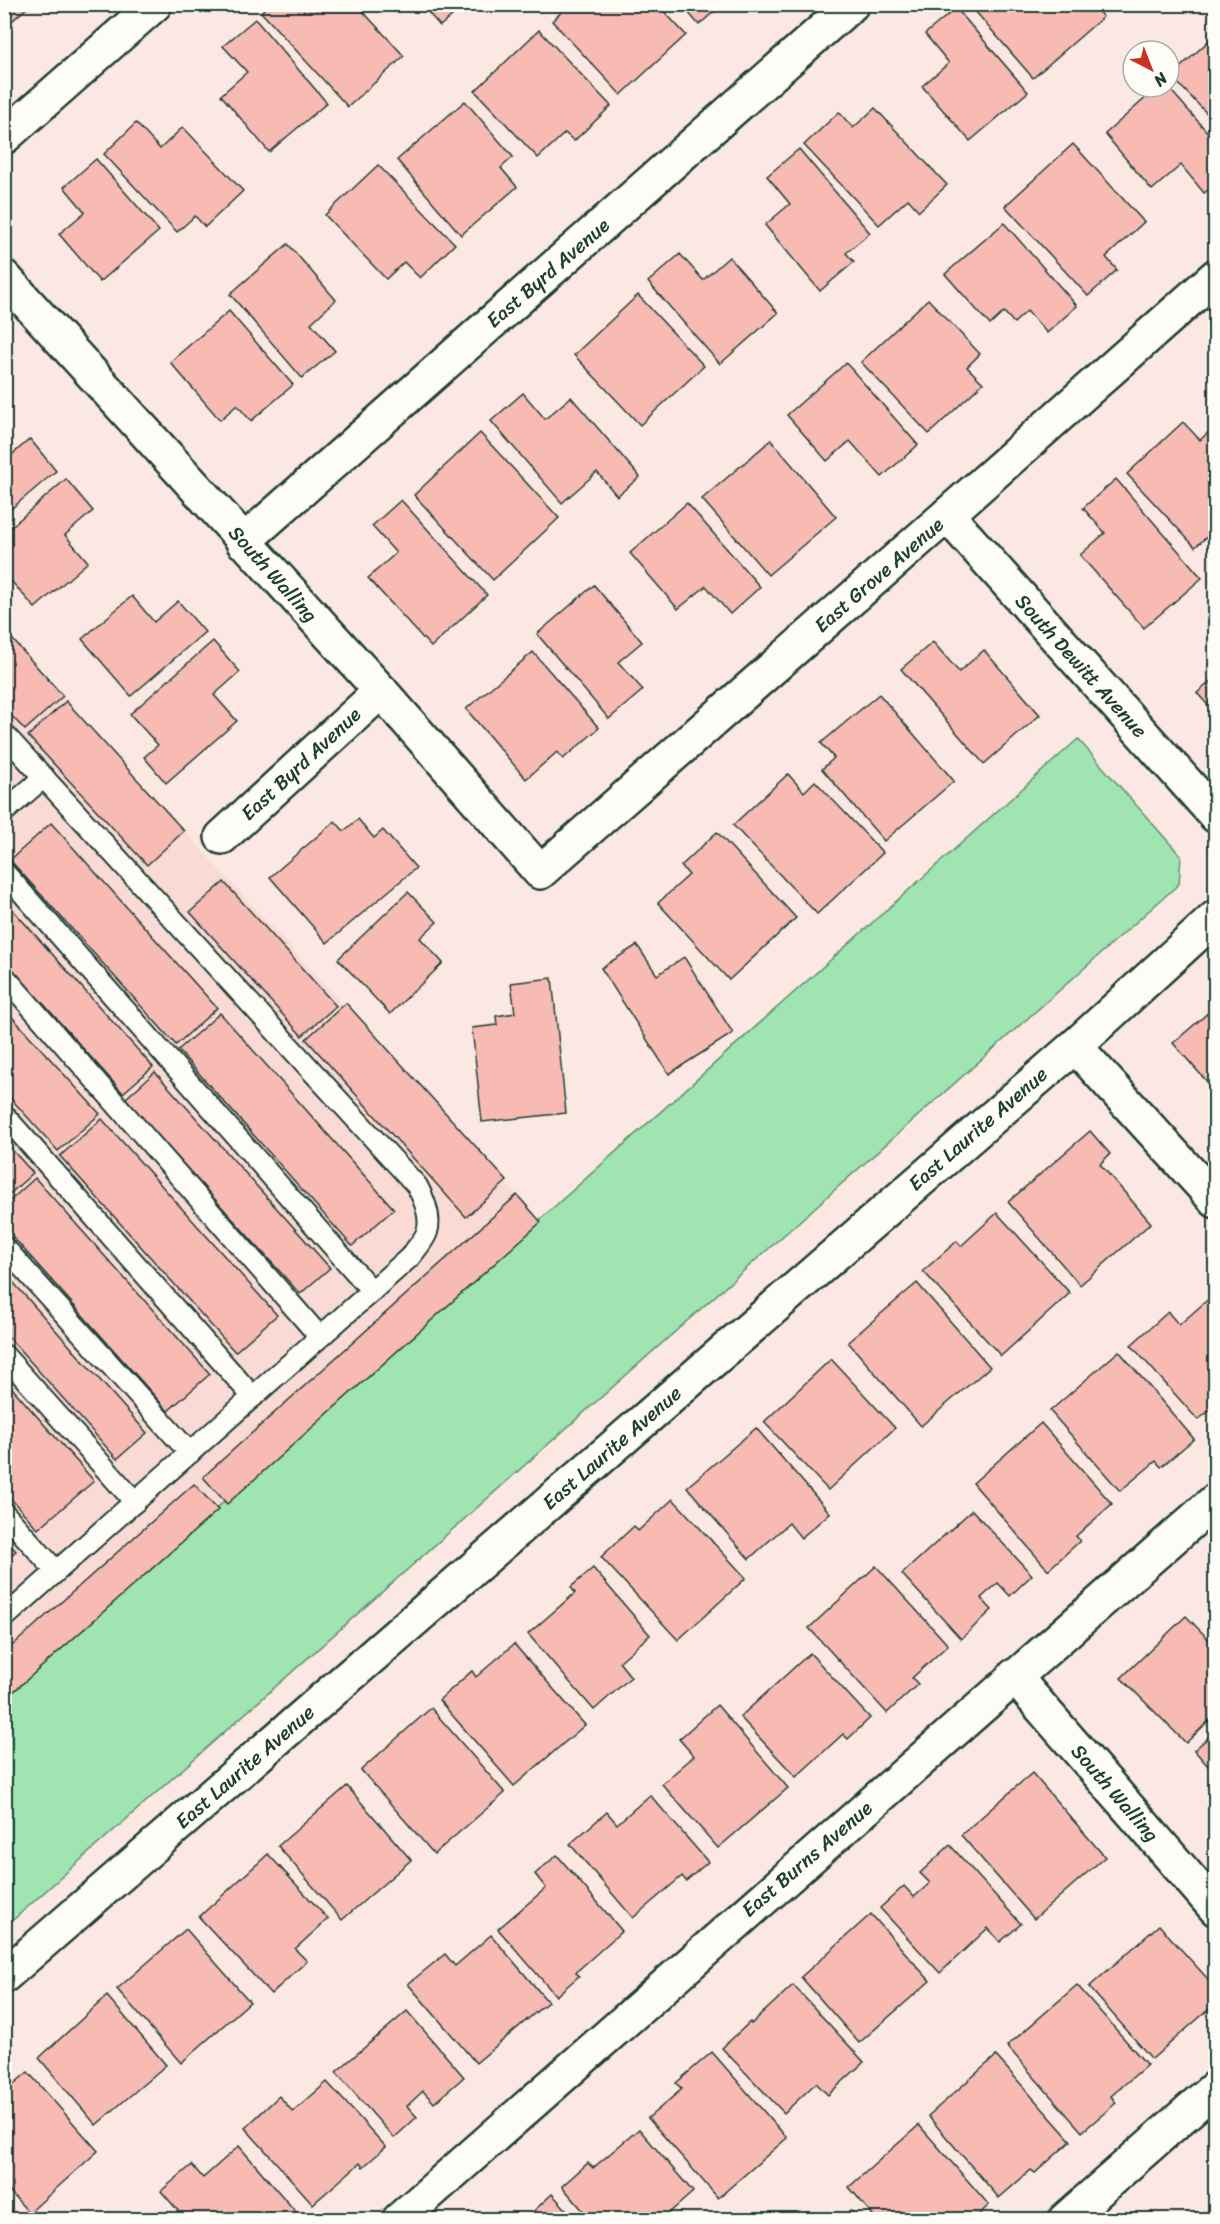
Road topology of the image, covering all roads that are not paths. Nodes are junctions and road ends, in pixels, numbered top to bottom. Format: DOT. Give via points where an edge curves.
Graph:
graph roads {
  1 [pos="155,4"];
  2 [pos="852,4"];
  3 [pos="4,137"];
  4 [pos="1215,276"];
  5 [pos="4,277"];
  6 [pos="947,515"];
  7 [pos="243,542"];
  8 [pos="381,691"];
  9 [pos="4,734"];
  10 [pos="44,777"];
  11 [pos="4,812"];
  12 [pos="1215,816"];
  13 [pos="222,837"];
  14 [pos="4,872"];
  15 [pos="540,872"];
  16 [pos="1215,917"];
  17 [pos="4,976"];
  18 [pos="1075,1046"];
  19 [pos="4,1115"];
  20 [pos="1215,1201"];
  21 [pos="4,1247"];
  22 [pos="372,1291"];
  23 [pos="320,1337"];
  24 [pos="4,1355"];
  25 [pos="253,1397"];
  26 [pos="189,1453"];
  27 [pos="1215,1500"];
  28 [pos="135,1502"];
  29 [pos="4,1513"];
  30 [pos="56,1571"];
  31 [pos="4,1618"];
  32 [pos="1014,1676"];
  33 [pos="1215,1910"];
  34 [pos="4,1976"];
  35 [pos="1215,2087"];
  36 [pos="399,2220"];
  37 [pos="1065,2220"];
  1 -- 3 [label="street"];
  2 -- 7 [label="street, East Byrd Avenue"];
  4 -- 6 [label="street, East Grove Avenue"];
  5 -- 7 [label="street, South Walling"];
  6 -- 12 [label="street, South Dewitt Avenue"];
  6 -- 15 [label="street, East Grove Avenue"];
  7 -- 8 [label="street, South Walling"];
  8 -- 13 [label="street, East Byrd Avenue"];
  8 -- 15 [label="street, South Walling"];
  9 -- 10 [label="lane"];
  10 -- 11 [label="lane"];
  10 -- 22 [label="lane" via="417,1186 425,1203 427,1233 410,1257"];
  14 -- 22 [label="lane"];
  16 -- 18 [label="street, East Laurite Avenue"];
  17 -- 23 [label="lane"];
  18 -- 20 [label="street"];
  18 -- 34 [label="street, East Laurite Avenue"];
  19 -- 25 [label="lane"];
  21 -- 26 [label="lane"];
  22 -- 23 [label="lane"];
  23 -- 25 [label="lane"];
  24 -- 28 [label="lane"];
  25 -- 26 [label="lane"];
  26 -- 28 [label="lane"];
  27 -- 32 [label="street, East Burns Avenue"];
  28 -- 30 [label="lane"];
  29 -- 30 [label="lane"];
  30 -- 31 [label="lane"];
  32 -- 33 [label="street, South Walling"];
  32 -- 36 [label="street, East Burns Avenue"];
  35 -- 37 [label="street"];
}
